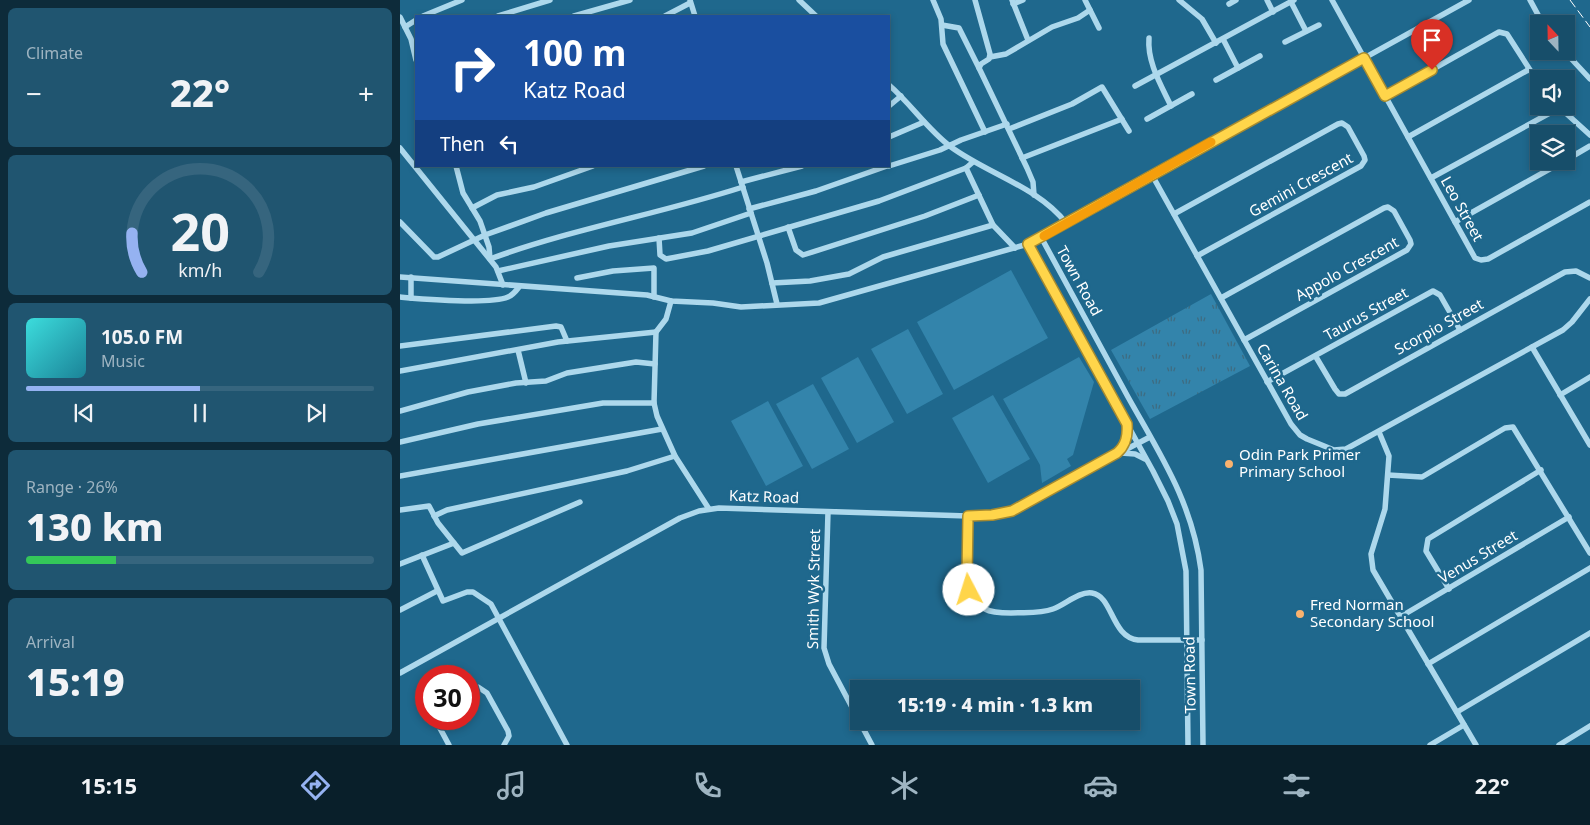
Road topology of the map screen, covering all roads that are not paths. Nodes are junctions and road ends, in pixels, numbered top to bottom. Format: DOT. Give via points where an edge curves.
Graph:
graph roads {
  1 [pos="462,0"];
  2 [pos="550,0"];
  3 [pos="630,0"];
  4 [pos="799,0"];
  5 [pos="933,0"];
  6 [pos="975,0"];
  7 [pos="1023,0"];
  8 [pos="1085,0"];
  9 [pos="1179,0"];
  10 [pos="1236,0"];
  11 [pos="1267,0"];
  12 [pos="1332,0"];
  13 [pos="1469,0"];
  14 [pos="1530,0"];
  15 [pos="1293,1"];
  16 [pos="690,2"];
  17 [pos="1012,2"];
  18 [pos="1229,4"];
  19 [pos="1090,10"];
  20 [pos="1273,12"];
  21 [pos="425,15"];
  22 [pos="501,15"];
  23 [pos="578,15"];
  24 [pos="667,15"];
  25 [pos="695,15"];
  26 [pos="815,15"];
  27 [pos="1538,15"];
  28 [pos="400,18"];
  29 [pos="415,21"];
  30 [pos="1319,24"];
  31 [pos="942,25"];
  32 [pos="405,27"];
  33 [pos="1099,28"];
  34 [pos="1306,31"];
  35 [pos="1149,38"];
  36 [pos="1223,39"];
  37 [pos="1028,40"];
  38 [pos="1285,42"];
  39 [pos="1216,43"];
  40 [pos="415,52"];
  41 [pos="1260,56"];
  42 [pos="990,57"];
  43 [pos="1364,58"];
  44 [pos="1572,60"];
  45 [pos="980,68"];
  46 [pos="1238,68"];
  47 [pos="1528,70"];
  48 [pos="1530,73"];
  49 [pos="1156,77"];
  50 [pos="1590,79"];
  51 [pos="1216,80"];
  52 [pos="890,86"];
  53 [pos="1135,86"];
  54 [pos="1192,94"];
  55 [pos="901,96"];
  56 [pos="1385,96"];
  57 [pos="890,105"];
  58 [pos="1171,106"];
  59 [pos="1544,115"];
  60 [pos="1567,115"];
  61 [pos="1122,119"];
  62 [pos="1147,119"];
  63 [pos="924,122"];
  64 [pos="1008,126"];
  65 [pos="1128,131"];
  66 [pos="985,132"];
  67 [pos="1590,135"];
  68 [pos="890,137"];
  69 [pos="1408,137"];
  70 [pos="949,146"];
  71 [pos="1590,146"];
  72 [pos="400,148"];
  73 [pos="1575,154"];
  74 [pos="1022,158"];
  75 [pos="973,162"];
  76 [pos="890,165"];
  77 [pos="415,166"];
  78 [pos="416,167"];
  79 [pos="456,167"];
  80 [pos="590,167"];
  81 [pos="701,167"];
  82 [pos="736,167"];
  83 [pos="799,167"];
  84 [pos="885,167"];
  85 [pos="966,168"];
  86 [pos="1547,170"];
  87 [pos="1152,175"];
  88 [pos="1431,178"];
  89 [pos="742,185"];
  90 [pos="979,195"];
  91 [pos="1034,195"];
  92 [pos="1590,202"];
  93 [pos="472,208"];
  94 [pos="750,211"];
  95 [pos="1174,214"];
  96 [pos="400,222"];
  97 [pos="1456,222"];
  98 [pos="1066,223"];
  99 [pos="993,225"];
  100 [pos="788,227"];
  101 [pos="485,235"];
  102 [pos="758,236"];
  103 [pos="1041,237"];
  104 [pos="659,238"];
  105 [pos="476,240"];
  106 [pos="1028,244"];
  107 [pos="1015,248"];
  108 [pos="1197,256"];
  109 [pos="490,259"];
  110 [pos="498,271"];
  111 [pos="400,276"];
  112 [pos="410,277"];
  113 [pos="577,278"];
  114 [pos="1590,278"];
  115 [pos="772,283"];
  116 [pos="503,285"];
  117 [pos="519,286"];
  118 [pos="400,297"];
  119 [pos="654,297"];
  120 [pos="410,298"];
  121 [pos="1221,298"];
  122 [pos="1590,300"];
  123 [pos="670,301"];
  124 [pos="776,304"];
  125 [pos="1460,330"];
  126 [pos="656,332"];
  127 [pos="1244,340"];
  128 [pos="567,341"];
  129 [pos="400,346"];
  130 [pos="1532,347"];
  131 [pos="518,350"];
  132 [pos="1316,356"];
  133 [pos="655,364"];
  134 [pos="400,371"];
  135 [pos="1590,377"];
  136 [pos="1267,382"];
  137 [pos="526,383"];
  138 [pos="1560,395"];
  139 [pos="654,403"];
  140 [pos="400,411"];
  141 [pos="1127,424"];
  142 [pos="662,429"];
  143 [pos="1379,432"];
  144 [pos="1150,437"];
  145 [pos="400,442"];
  146 [pos="1589,442"];
  147 [pos="1138,443"];
  148 [pos="1117,453"];
  149 [pos="675,456"];
  150 [pos="1147,460"];
  151 [pos="1541,470"];
  152 [pos="1388,475"];
  153 [pos="400,476"];
  154 [pos="580,502"];
  155 [pos="709,509"];
  156 [pos="400,510"];
  157 [pos="828,512"];
  158 [pos="434,516"];
  159 [pos="968,516"];
  160 [pos="1569,517"];
  161 [pos="454,543"];
  162 [pos="1590,553"];
  163 [pos="422,556"];
  164 [pos="400,564"];
  165 [pos="1590,568"];
  166 [pos="1449,588"];
  167 [pos="437,591"];
  168 [pos="400,610"];
  169 [pos="500,618"];
  170 [pos="1400,618"];
  171 [pos="1590,633"];
  172 [pos="1187,640"];
  173 [pos="1202,640"];
  174 [pos="1428,664"];
  175 [pos="400,674"];
  176 [pos="480,688"];
  177 [pos="1457,712"];
  178 [pos="1464,725"];
  179 [pos="1590,726"];
  180 [pos="441,730"];
  181 [pos="449,745"];
  182 [pos="504,745"];
  183 [pos="567,745"];
  184 [pos="872,745"];
  185 [pos="1188,745"];
  186 [pos="1202,745"];
  187 [pos="1430,745"];
  188 [pos="1476,745"];
  189 [pos="1559,745"];
  1 -- 21 [label="street"];
  2 -- 22 [label="street"];
  3 -- 23 [label="street"];
  4 -- 26 [label="street"];
  5 -- 31 [label="street"];
  6 -- 42 [label="street"];
  7 -- 17 [label="street"];
  8 -- 19 [label="street"];
  9 -- 39 [label="street" via="1199,16"];
  10 -- 18 [label="street"];
  11 -- 20 [label="street"];
  12 -- 43 [label="street, Leo Street"];
  13 -- 43 [label="street"];
  14 -- 27 [label="street"];
  15 -- 20 [label="street"];
  15 -- 34 [label="street"];
  16 -- 24 [label="street"];
  16 -- 25 [label="street"];
  17 -- 37 [label="street"];
  19 -- 33 [label="street"];
  19 -- 37 [label="street"];
  20 -- 36 [label="street"];
  28 -- 32 [label="street"];
  29 -- 32 [label="street"];
  30 -- 34 [label="street"];
  31 -- 45 [label="street" via="960,28"];
  31 -- 66 [label="street" via="943,44"];
  32 -- 40 [label="street"];
  34 -- 38 [label="street"];
  35 -- 49 [label="street"];
  36 -- 39 [label="street"];
  36 -- 46 [label="street"];
  37 -- 42 [label="street" via="1006,54"];
  39 -- 49 [label="street"];
  41 -- 46 [label="street"];
  42 -- 45 [label="street"];
  43 -- 56 [label="street, Leo Street"];
  43 -- 87 [label="street"];
  44 -- 50 [label="street"];
  45 -- 64 [label="street"];
  46 -- 51 [label="street"];
  47 -- 48 [label="street"];
  47 -- 56 [label="street" via="1507,34 1499,32"];
  47 -- 69 [label="street"];
  49 -- 53 [label="street"];
  49 -- 58 [label="street"];
  52 -- 55 [label="street"];
  54 -- 58 [label="street"];
  55 -- 57 [label="street"];
  55 -- 63 [label="street"];
  56 -- 69 [label="street, Leo Street"];
  58 -- 62 [label="street"];
  59 -- 88 [label="street"];
  60 -- 67 [label="street"];
  61 -- 64 [label="street" via="1102,87 1072,104"];
  61 -- 65 [label="street"];
  61 -- 74 [label="street"];
  63 -- 68 [label="street"];
  63 -- 70 [label="street"];
  64 -- 66 [label="street"];
  64 -- 74 [label="street"];
  66 -- 70 [label="street"];
  69 -- 88 [label="street, Leo Street"];
  70 -- 75 [label="street"];
  70 -- 76 [label="street"];
  71 -- 73 [label="street"];
  72 -- 77 [label="street"];
  74 -- 91 [label="street" via="1033,182"];
  75 -- 85 [label="street"];
  75 -- 91 [label="street"];
  78 -- 105 [label="street"];
  79 -- 93 [label="street" via="463,193"];
  80 -- 93 [label="street" via="534,187 497,195"];
  81 -- 101 [label="street" via="546,213"];
  82 -- 89 [label="street"];
  83 -- 89 [label="street"];
  84 -- 94 [label="street"];
  85 -- 90 [label="street"];
  85 -- 100 [label="street" via="879,201"];
  86 -- 97 [label="street"];
  87 -- 95 [label="street, Carina Road"];
  87 -- 98 [label="street"];
  88 -- 97 [label="street, Leo Street"];
  89 -- 94 [label="street"];
  89 -- 109 [label="street"];
  90 -- 99 [label="street"];
  90 -- 100 [label="street" via="804,255 796,250"];
  91 -- 98 [label="street"];
  92 -- 97 [label="street, Leo Street" via="1485,260 1478,260 1473,255"];
  93 -- 101 [label="street"];
  94 -- 102 [label="street"];
  94 -- 104 [label="street" via="692,233"];
  95 -- 108 [label="street, Carina Road"];
  95 -- 108 [label="street, Gemini Crescent" via="1338,124 1348,127 1364,156 1361,166"];
  96 -- 105 [label="street" via="434,257"];
  98 -- 103 [label="street"];
  99 -- 107 [label="street"];
  99 -- 115 [label="street" via="883,257 849,274"];
  100 -- 102 [label="street"];
  101 -- 105 [label="street"];
  101 -- 109 [label="street"];
  102 -- 104 [label="street" via="666,259 660,255"];
  102 -- 115 [label="street"];
  103 -- 106 [label="street, Town Road"];
  103 -- 144 [label="street, Town Road"];
  104 -- 110 [label="street" via="534,261"];
  105 -- 109 [label="street"];
  106 -- 107 [label="street"];
  106 -- 141 [label="street, Town Road"];
  107 -- 124 [label="street" via="828,301"];
  108 -- 121 [label="street, Carina Road"];
  109 -- 110 [label="street"];
  110 -- 116 [label="street"];
  111 -- 112 [label="street"];
  112 -- 116 [label="street"];
  112 -- 120 [label="street"];
  113 -- 119 [label="street" via="654,268"];
  114 -- 125 [label="street, Scorpio Street" via="1568,271"];
  115 -- 124 [label="street"];
  116 -- 117 [label="street"];
  117 -- 119 [label="street"];
  117 -- 120 [label="street" via="508,297 494,299"];
  118 -- 120 [label="street"];
  119 -- 123 [label="street"];
  121 -- 127 [label="street, Carina Road"];
  121 -- 127 [label="street, Appolo Crescent" via="1384,208 1394,211 1410,240 1407,250"];
  122 -- 130 [label="street, Carina Road" via="1568,326"];
  123 -- 124 [label="street" via="740,307"];
  123 -- 126 [label="street" via="666,319"];
  125 -- 132 [label="street, Scorpio Street" via="1342,394 1334,390"];
  125 -- 132 [label="street, Taurus Street" via="1440,295 1433,291"];
  126 -- 128 [label="street"];
  126 -- 133 [label="street"];
  127 -- 136 [label="street, Carina Road"];
  128 -- 129 [label="street" via="561,327 556,326"];
  128 -- 131 [label="street"];
  130 -- 138 [label="street"];
  130 -- 143 [label="street, Carina Road"];
  131 -- 134 [label="street"];
  131 -- 137 [label="street"];
  132 -- 136 [label="street, Taurus Street"];
  133 -- 137 [label="street" via="628,364"];
  133 -- 139 [label="street"];
  135 -- 138 [label="street"];
  136 -- 143 [label="street, Carina Road" via="1291,424 1307,439 1339,451"];
  137 -- 140 [label="street" via="468,392"];
  138 -- 146 [label="street"];
  139 -- 142 [label="street"];
  139 -- 145 [label="street" via="603,403 478,424"];
  141 -- 147 [label="street, Town Road"];
  141 -- 148 [label="street" via="1126,440"];
  142 -- 149 [label="street"];
  142 -- 153 [label="street"];
  143 -- 152 [label="street" via="1389,456"];
  144 -- 147 [label="street, Katz Road"];
  144 -- 173 [label="street, Town Road" via="1182,494 1198,544"];
  147 -- 148 [label="street, Katz Road"];
  147 -- 150 [label="street, Town Road"];
  148 -- 150 [label="street" via="1135,454"];
  148 -- 159 [label="street, Katz Road" via="1016,509"];
  149 -- 155 [label="street"];
  149 -- 158 [label="street" via="627,471 447,510"];
  150 -- 172 [label="street, Town Road" via="1168,501 1182,548 1186,571"];
  151 -- 152 [label="street" via="1516,430 1510,427 1422,477"];
  151 -- 160 [label="street"];
  151 -- 166 [label="street" via="1428,539 1426,551"];
  152 -- 170 [label="street" via="1385,509 1372,545 1371,562 1376,578"];
  154 -- 161 [label="street" via="466,553 462,553"];
  155 -- 157 [label="street, Katz Road"];
  155 -- 169 [label="street, Katz Road" via="680,518"];
  156 -- 158 [label="street" via="426,505"];
  157 -- 159 [label="street, Katz Road"];
  157 -- 184 [label="street, Smith Wyk Street" via="824,648 828,664"];
  158 -- 161 [label="street"];
  159 -- 172 [label="street" via="968,584 975,602 986,610 1043,612 1092,593 1100,598 1128,638"];
  160 -- 162 [label="street"];
  160 -- 166 [label="street, Venus Street"];
  161 -- 163 [label="street"];
  163 -- 164 [label="street"];
  163 -- 167 [label="street"];
  165 -- 174 [label="street"];
  166 -- 170 [label="street, Venus Street"];
  167 -- 168 [label="street"];
  167 -- 169 [label="street" via="442,601 473,592 491,604"];
  169 -- 175 [label="street, Katz Road"];
  169 -- 183 [label="street"];
  170 -- 174 [label="street"];
  171 -- 177 [label="street"];
  172 -- 173 [label="street"];
  172 -- 185 [label="street, Town Road"];
  173 -- 186 [label="street, Town Road"];
  174 -- 177 [label="street"];
  176 -- 182 [label="street" via="488,693 508,731"];
  177 -- 178 [label="street"];
  178 -- 187 [label="street"];
  178 -- 188 [label="street"];
  179 -- 189 [label="street"];
  180 -- 181 [label="street"];
}
